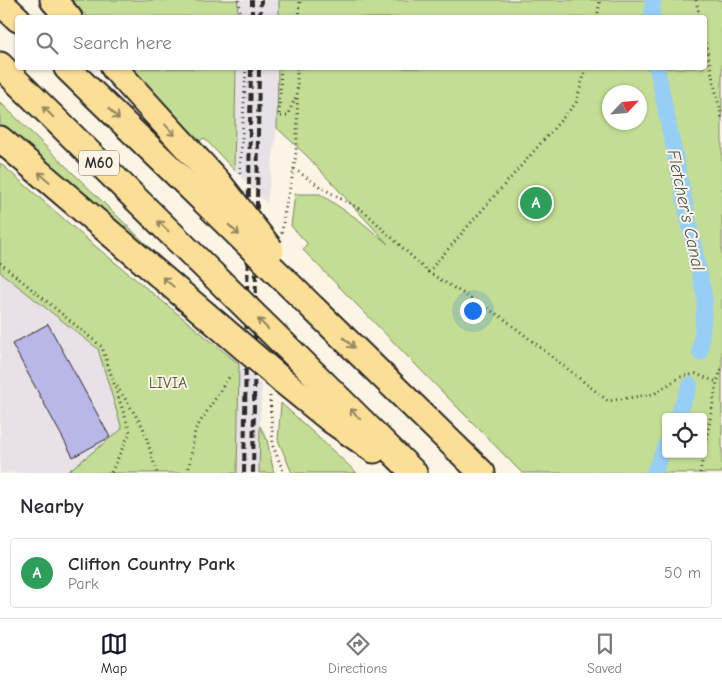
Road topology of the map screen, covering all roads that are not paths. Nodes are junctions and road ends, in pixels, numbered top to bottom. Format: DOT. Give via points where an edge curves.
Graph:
graph roads {
  1 [pos="53,0"];
  2 [pos="0,2"];
  3 [pos="66,15"];
  4 [pos="15,16"];
  5 [pos="0,65"];
  6 [pos="70,70"];
  7 [pos="116,70"];
  8 [pos="0,139"];
  9 [pos="219,184"];
  10 [pos="407,473"];
  11 [pos="414,473"];
  12 [pos="482,473"];
  1 -- 3 [label="highway"];
  2 -- 4 [label="highway"];
  11 -- 5 [label="highway, M60, one-way, bridge"];
  6 -- 9 [label="highway, M60, one-way"];
  7 -- 9 [label="highway, M60, one-way"];
  10 -- 8 [label="highway, M60, one-way, bridge" via="331,420 283,381"];
  9 -- 12 [label="highway, M60, one-way, bridge" via="314,309"];
}
